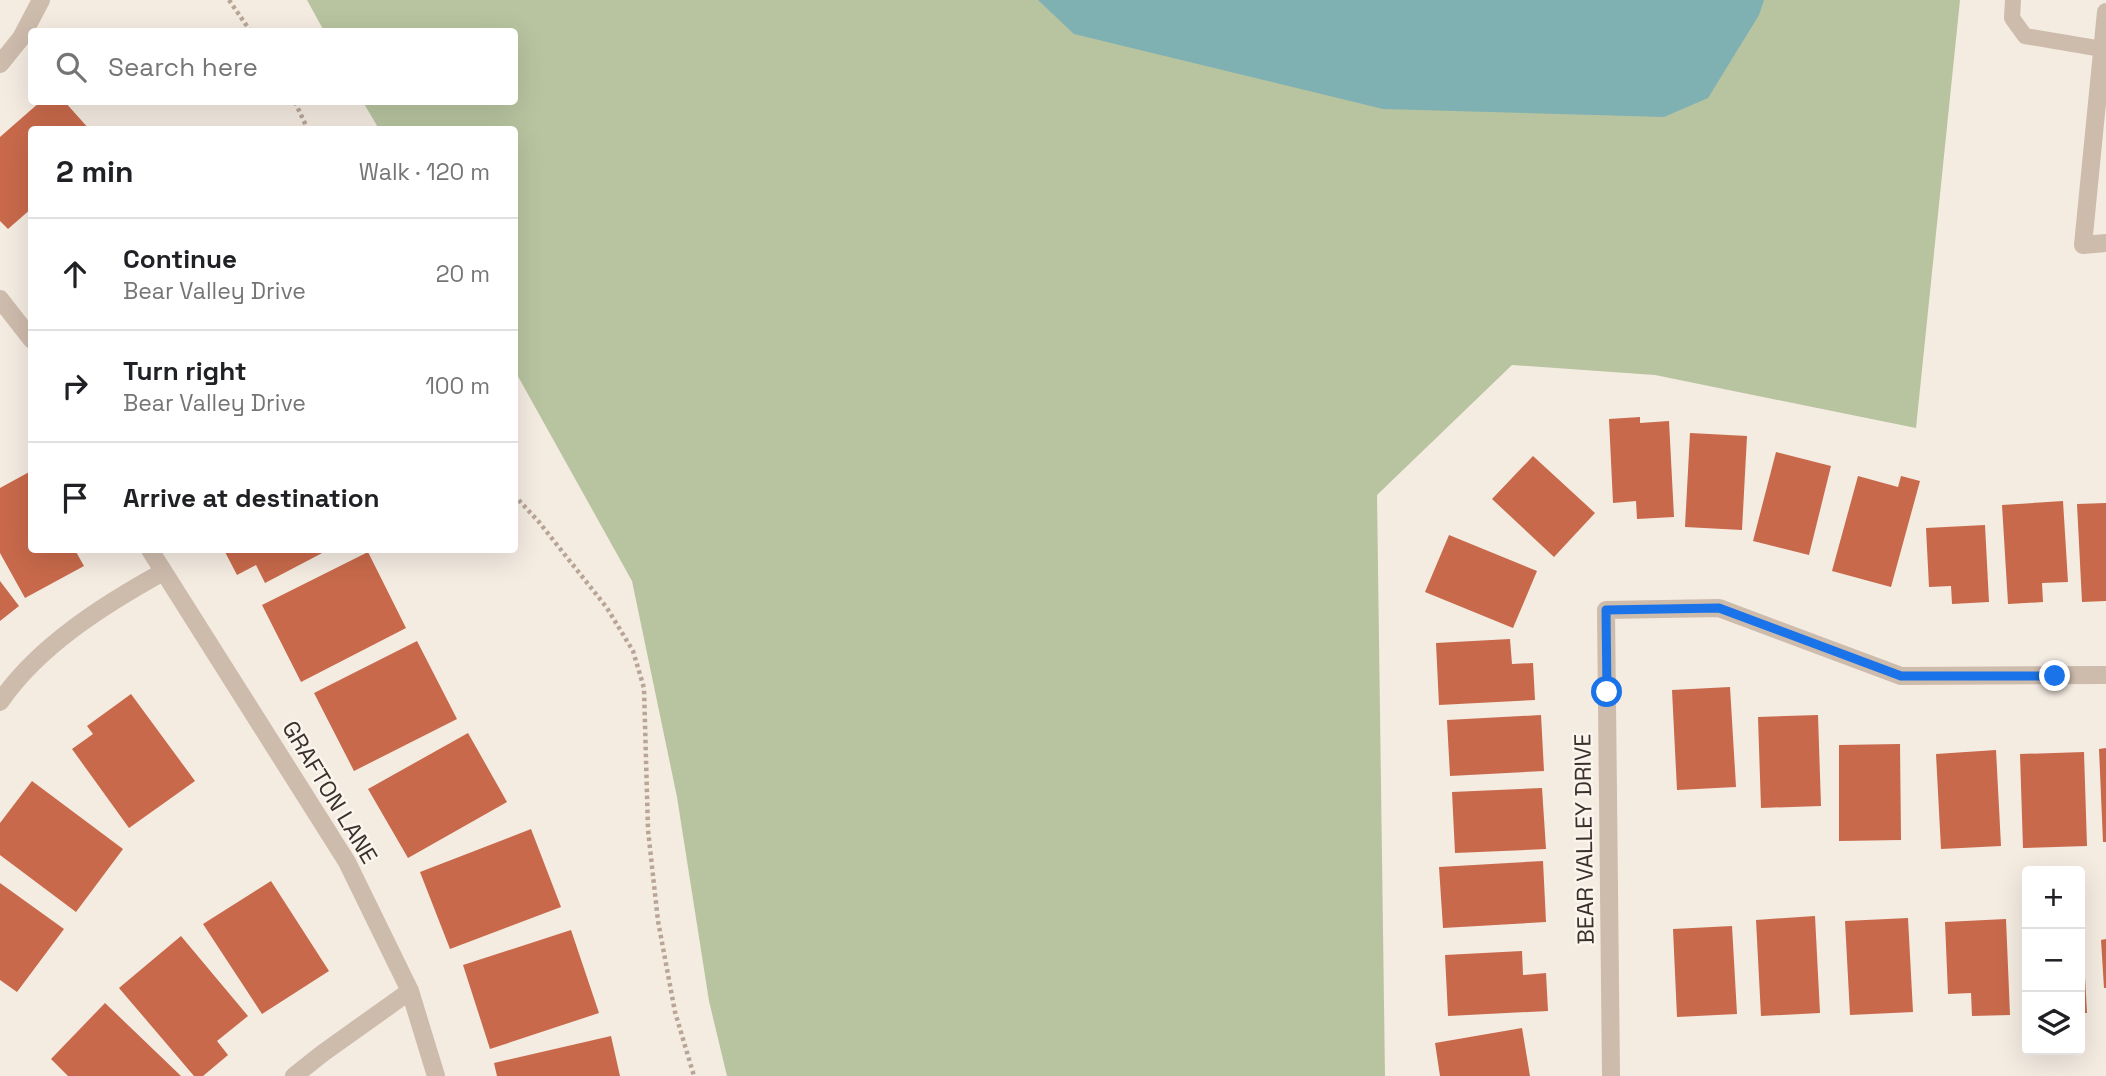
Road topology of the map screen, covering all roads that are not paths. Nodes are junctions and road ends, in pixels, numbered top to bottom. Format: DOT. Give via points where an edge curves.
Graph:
graph roads {
  1 [pos="41,0"];
  2 [pos="2013,0"];
  3 [pos="2106,12"];
  4 [pos="2102,49"];
  5 [pos="0,64"];
  6 [pos="2106,243"];
  7 [pos="0,299"];
  8 [pos="28,335"];
  9 [pos="152,553"];
  10 [pos="163,572"];
  11 [pos="2106,675"];
  12 [pos="0,702"];
  13 [pos="410,991"];
  14 [pos="294,1076"];
  15 [pos="436,1076"];
  16 [pos="1611,1076"];
  1 -- 5 [label="street" via="21,38"];
  2 -- 4 [label="lane" via="2012,18 2025,36"];
  3 -- 4 [label="street"];
  4 -- 6 [label="street" via="2083,245"];
  7 -- 8 [label="street"];
  9 -- 10 [label="street, GRAFTON LANE"];
  10 -- 12 [label="street" via="74,629"];
  10 -- 13 [label="street, GRAFTON LANE" via="347,862"];
  11 -- 16 [label="street, BEAR VALLEY DRIVE" via="1901,676 1719,608 1606,610"];
  13 -- 14 [label="street"];
  13 -- 15 [label="street, GRAFTON LANE"];
}
